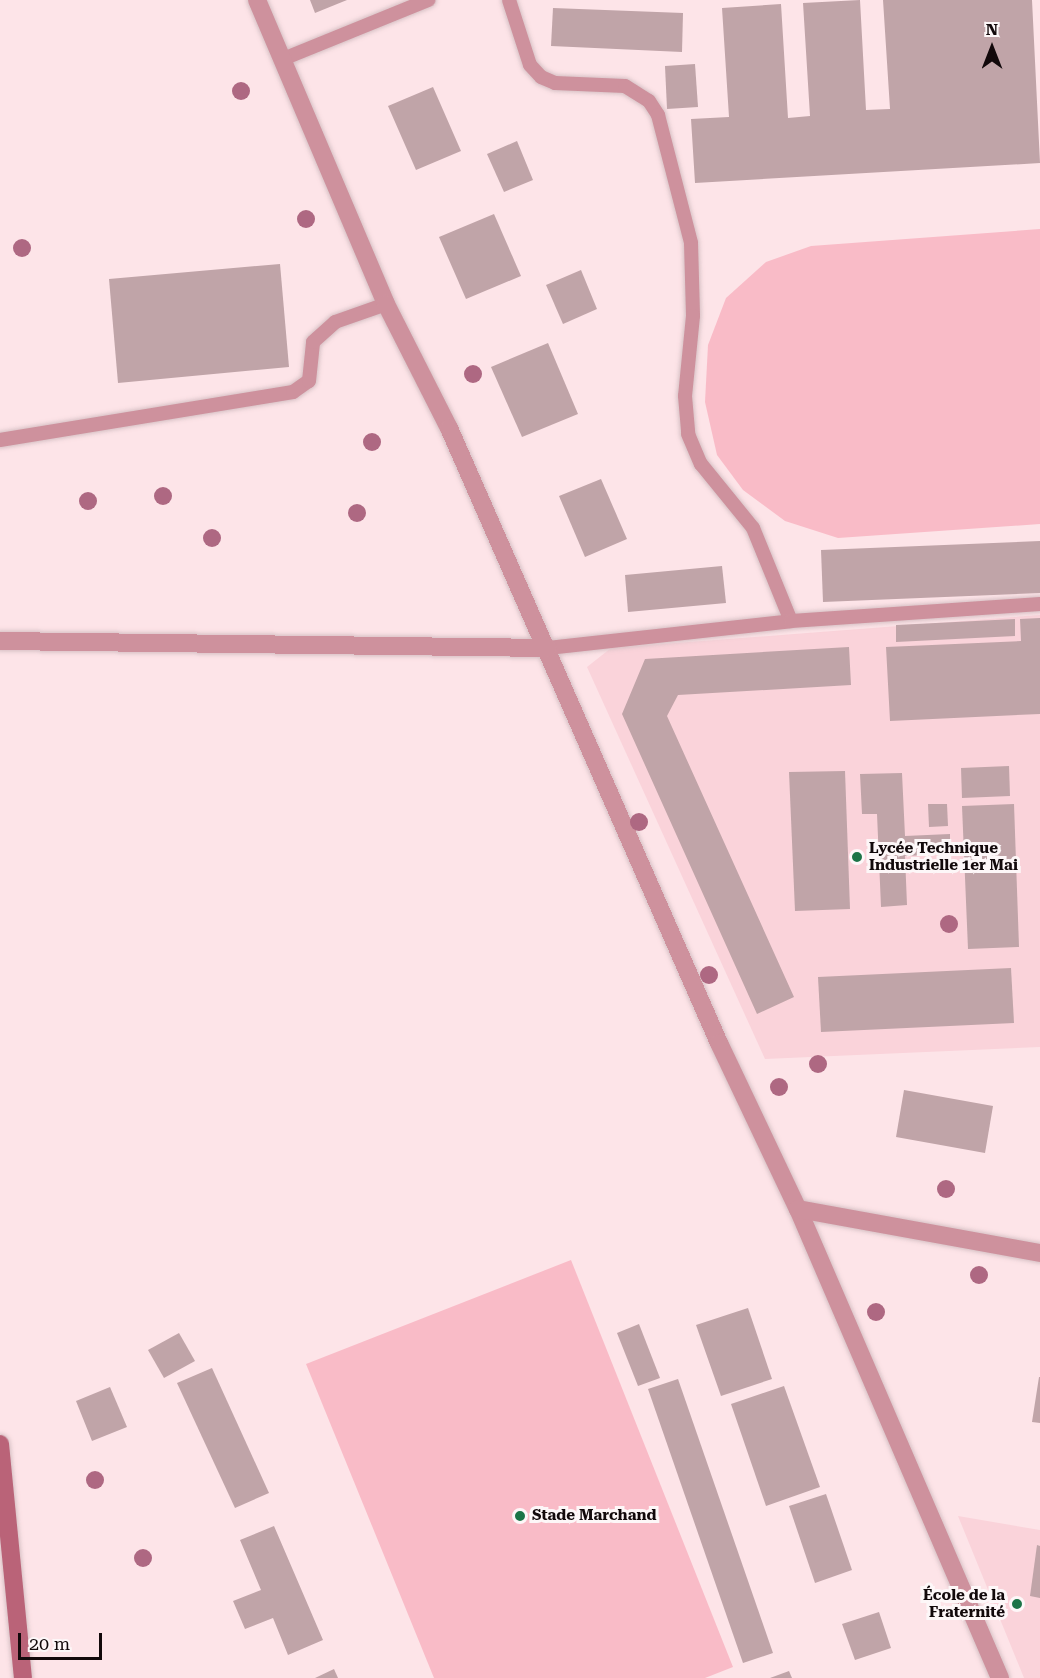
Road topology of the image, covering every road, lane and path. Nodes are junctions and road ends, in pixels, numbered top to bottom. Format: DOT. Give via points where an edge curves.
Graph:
graph roads {
  1 [pos="256,0"];
  2 [pos="428,0"];
  3 [pos="509,0"];
  4 [pos="283,59"];
  5 [pos="386,304"];
  6 [pos="0,440"];
  7 [pos="1040,604"];
  8 [pos="791,621"];
  9 [pos="0,641"];
  10 [pos="548,648"];
  11 [pos="798,1209"];
  12 [pos="1040,1253"];
  13 [pos="0,1444"];
  14 [pos="5,1562"];
  15 [pos="23,1678"];
  16 [pos="1000,1678"];
  1 -- 4 [label="street"];
  2 -- 4 [label="lane"];
  3 -- 8 [label="lane" via="530,65 542,77 555,83 624,86 649,101 658,115 691,243 693,316 685,396 688,434 701,464 753,528"];
  4 -- 5 [label="street"];
  5 -- 6 [label="lane" via="335,322 313,342 309,381 293,392"];
  5 -- 10 [label="street" via="448,428"];
  7 -- 8 [label="lane"];
  8 -- 10 [label="lane"];
  9 -- 10 [label="street"];
  10 -- 11 [label="street" via="719,1044"];
  11 -- 12 [label="street"];
  11 -- 16 [label="street"];
  13 -- 14 [label="street"];
  14 -- 15 [label="street"];
}
